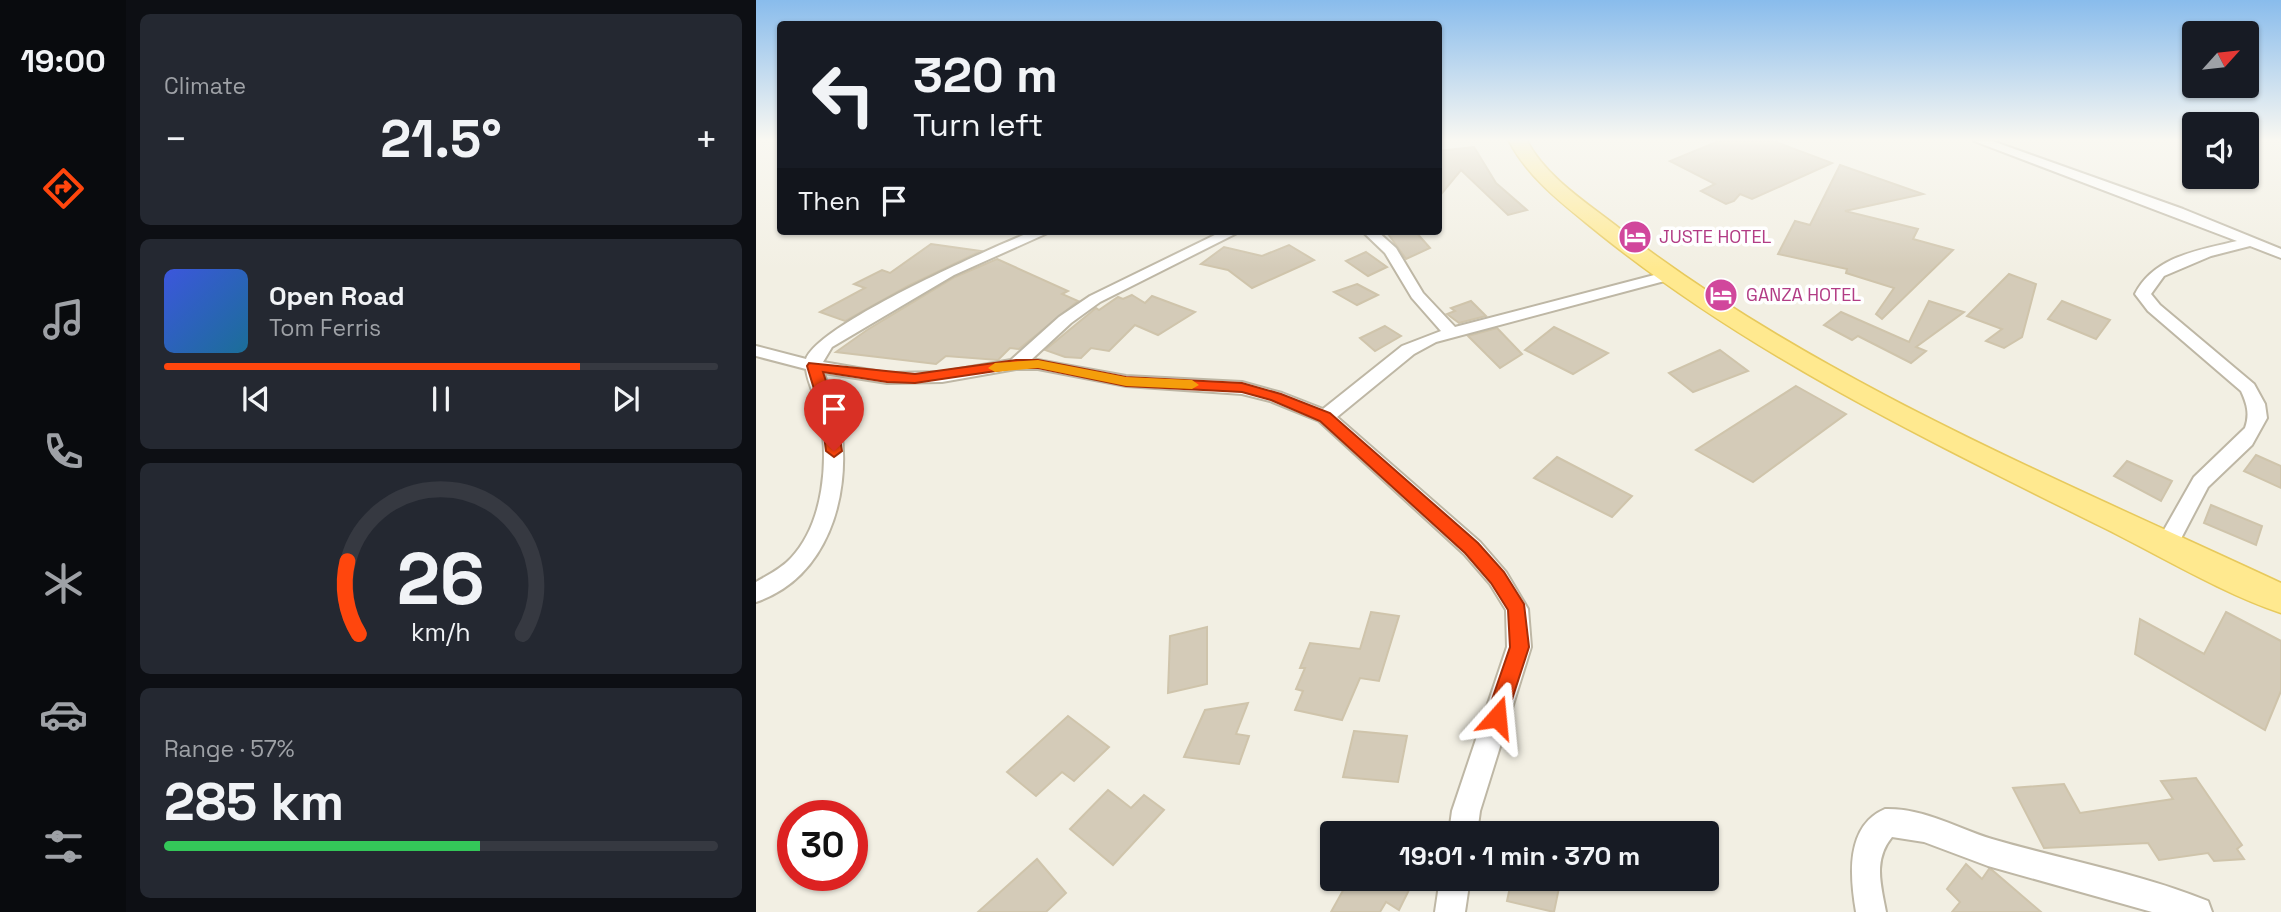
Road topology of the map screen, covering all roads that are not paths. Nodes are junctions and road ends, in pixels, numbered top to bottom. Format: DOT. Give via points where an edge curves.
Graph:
graph roads {
  1 [pos="1552,184"];
  2 [pos="2100,184"];
  3 [pos="1036,235"];
  4 [pos="1226,235"];
  5 [pos="1373,235"];
  6 [pos="2252,242"];
  7 [pos="2281,254"];
  8 [pos="1667,276"];
  9 [pos="1450,332"];
  10 [pos="756,351"];
  11 [pos="1016,364"];
  12 [pos="814,366"];
  13 [pos="1325,417"];
  14 [pos="2167,544"];
  15 [pos="756,593"];
  16 [pos="2281,599"];
  17 [pos="1465,821"];
  18 [pos="1453,891"];
  19 [pos="1450,912"];
  20 [pos="1871,912"];
  21 [pos="2197,912"];
  1 -- 8 [label="main road"];
  2 -- 6 [label="street"];
  3 -- 12 [label="street" via="904,295 827,342 816,353"];
  4 -- 11 [label="street" via="1095,299"];
  5 -- 9 [label="street" via="1391,251 1417,295"];
  6 -- 7 [label="street"];
  6 -- 14 [label="street" via="2171,265 2152,275 2145,285 2143,293 2154,308 2223,365 2259,404 2246,442 2202,480"];
  8 -- 9 [label="street"];
  8 -- 14 [label="main road" via="1805,362"];
  9 -- 13 [label="street" via="1408,350"];
  10 -- 12 [label="street"];
  11 -- 12 [label="street" via="915,379"];
  11 -- 13 [label="street" via="1126,381 1242,388"];
  12 -- 15 [label="street" via="829,412 834,451 827,502 817,540 799,565"];
  13 -- 17 [label="street" via="1472,548 1517,609 1520,647"];
  14 -- 16 [label="main road"];
  18 -- 19 [label="street"];
  20 -- 21 [label="street" via="1865,854 1885,823 1903,821 1988,852"];
}
